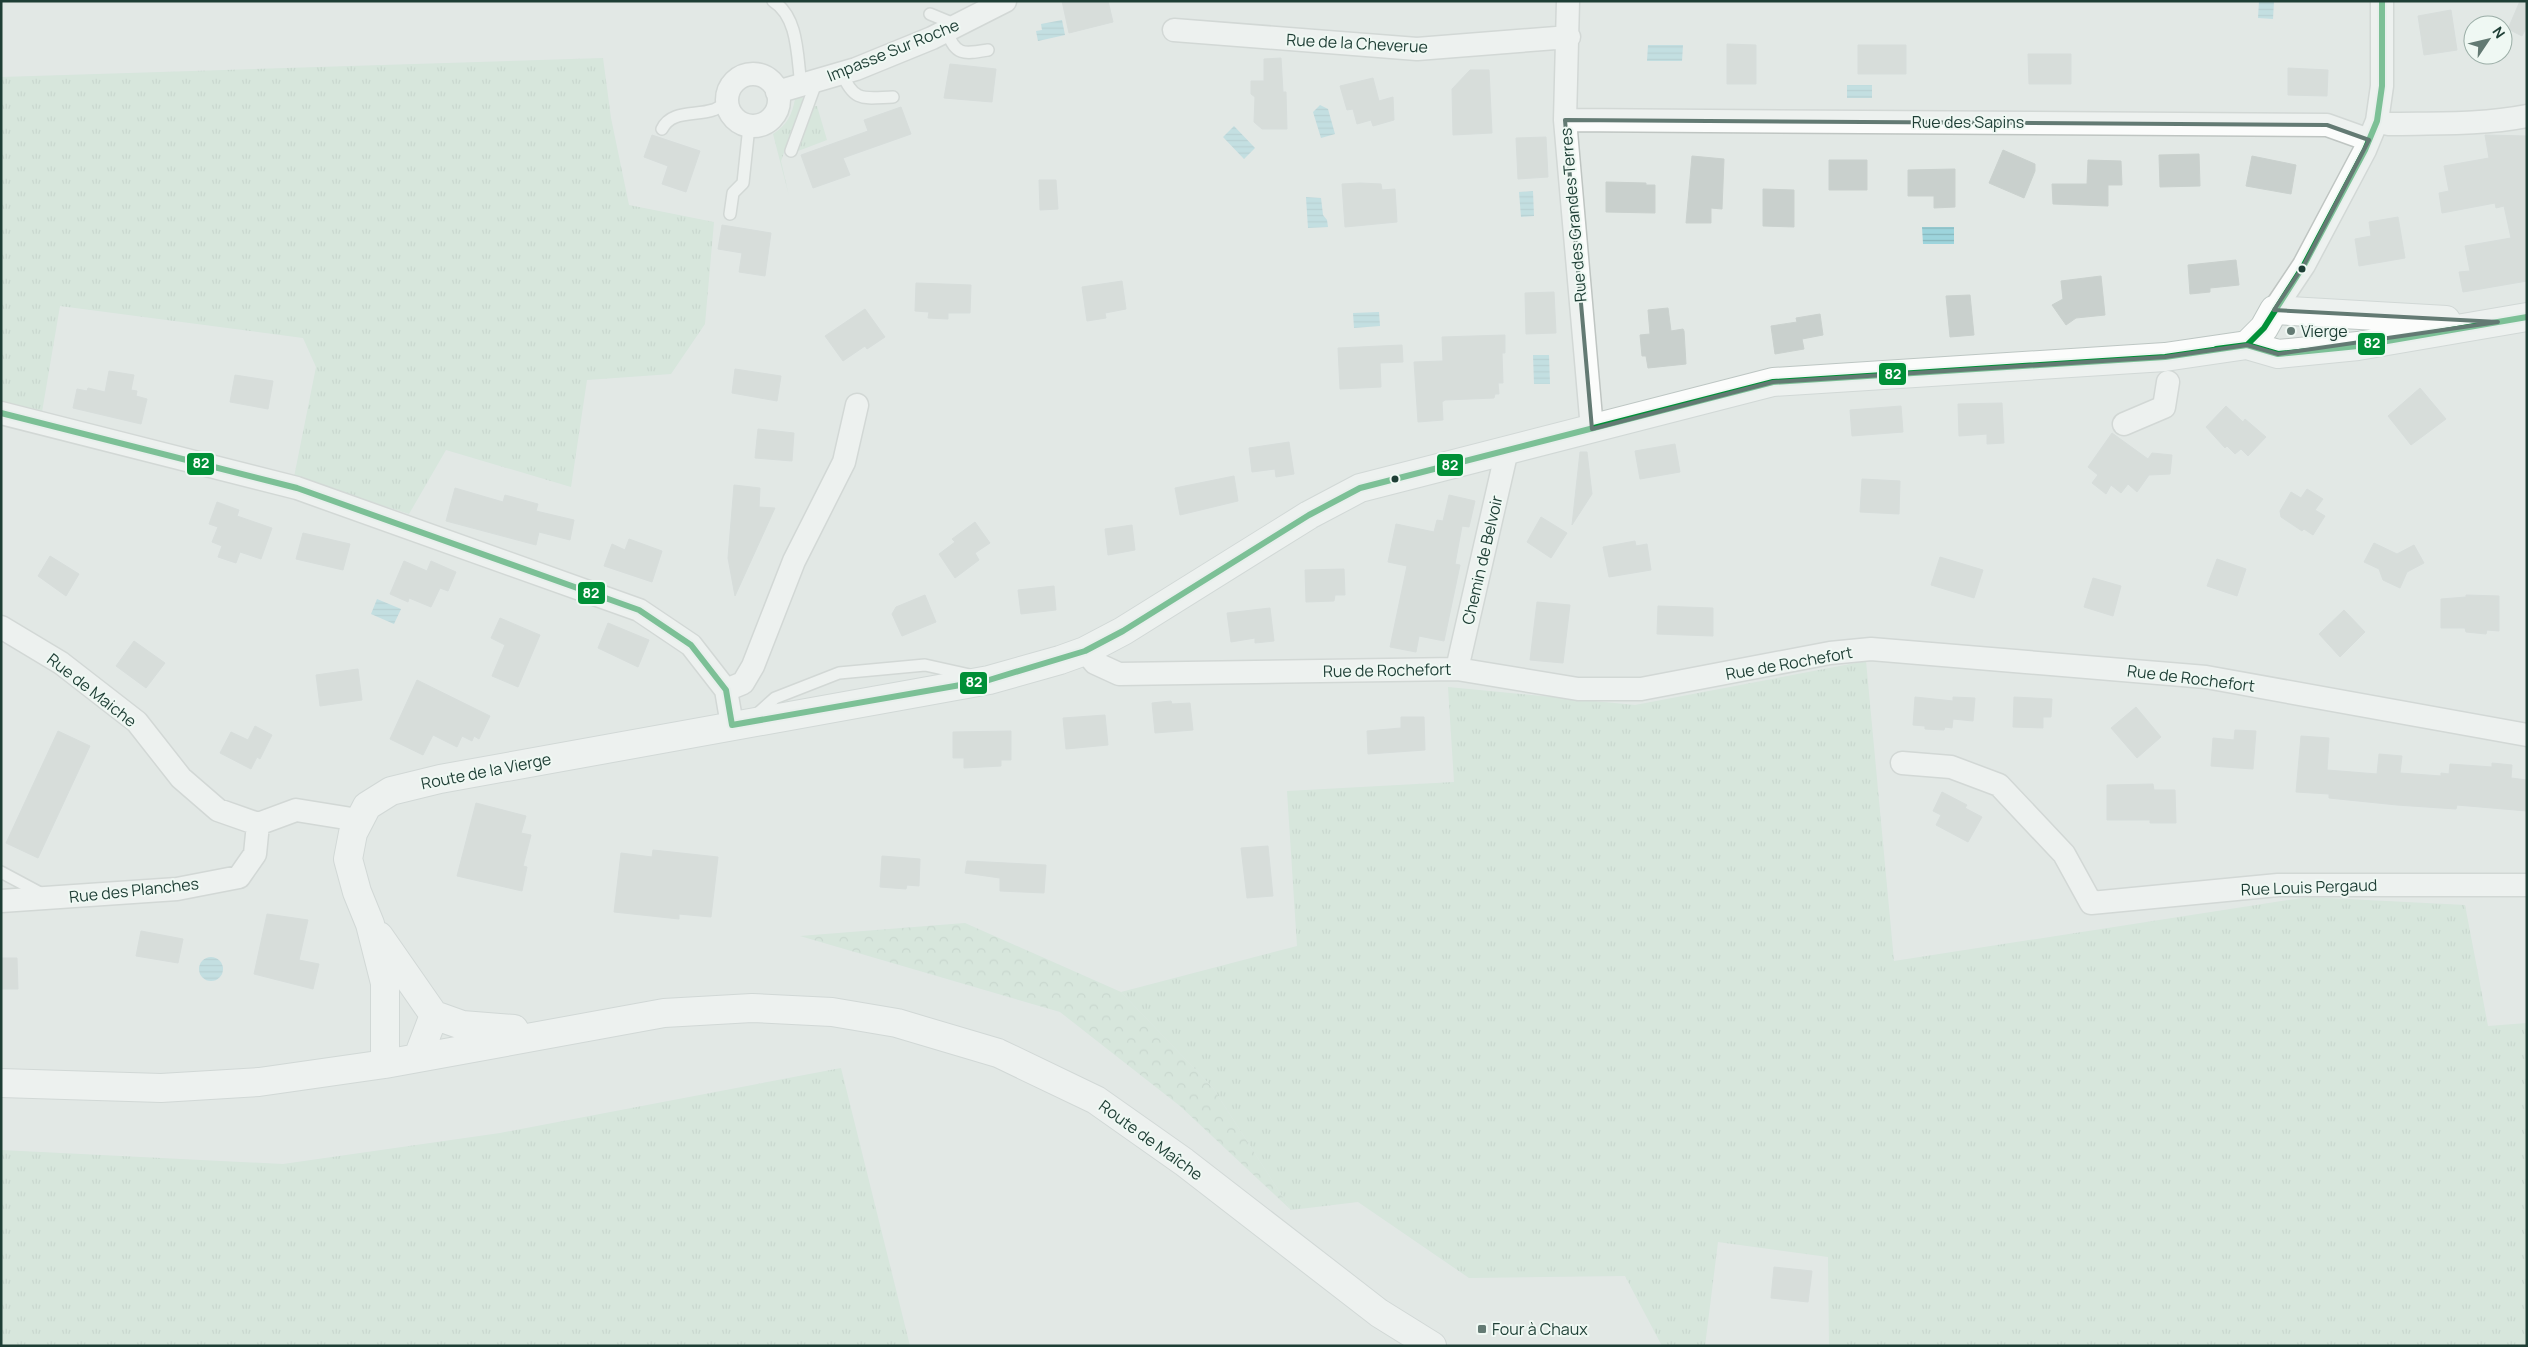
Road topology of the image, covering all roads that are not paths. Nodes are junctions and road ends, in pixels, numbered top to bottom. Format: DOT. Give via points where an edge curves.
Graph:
graph roads {
  1 [pos="773,1"];
  2 [pos="1005,1"];
  3 [pos="1568,1"];
  4 [pos="2382,1"];
  5 [pos="930,14"];
  6 [pos="951,29"];
  7 [pos="1174,30"];
  8 [pos="1569,37"];
  9 [pos="988,50"];
  10 [pos="842,73"];
  11 [pos="809,82"];
  12 [pos="778,92"];
  13 [pos="893,97"];
  14 [pos="727,102"];
  15 [pos="2527,116"];
  16 [pos="1565,120"];
  17 [pos="749,126"];
  18 [pos="662,128"];
  19 [pos="2373,131"];
  20 [pos="791,151"];
  21 [pos="730,214"];
  22 [pos="2274,310"];
  23 [pos="2527,317"];
  24 [pos="2498,322"];
  25 [pos="2248,345"];
  26 [pos="2168,382"];
  27 [pos="858,405"];
  28 [pos="1,413"];
  29 [pos="2124,424"];
  30 [pos="1592,428"];
  31 [pos="1507,450"];
  32 [pos="1,627"];
  33 [pos="1085,651"];
  34 [pos="1457,669"];
  35 [pos="726,690"];
  36 [pos="741,723"];
  37 [pos="2527,735"];
  38 [pos="1902,763"];
  39 [pos="358,820"];
  40 [pos="258,824"];
  41 [pos="1,872"];
  42 [pos="2527,886"];
  43 [pos="50,898"];
  44 [pos="1,901"];
  45 [pos="370,924"];
  46 [pos="434,1015"];
  47 [pos="551,1032"];
  48 [pos="418,1056"];
  49 [pos="384,1064"];
  50 [pos="1,1083"];
  51 [pos="1432,1346"];
  1 -- 11 [label="lane" via="785,10"];
  2 -- 6 [label="street, Impasse Sur Roche"];
  3 -- 8 [label="street, Rue des Grandes Terres"];
  4 -- 19 [label="street" via="2382,86"];
  5 -- 6 [label="lane" via="947,20"];
  6 -- 9 [label="lane" via="950,42 956,50 967,53"];
  6 -- 10 [label="street, Impasse Sur Roche"];
  7 -- 8 [label="street, Rue de la Cheverue" via="1416,49"];
  8 -- 16 [label="street, Rue des Grandes Terres"];
  10 -- 11 [label="street, Impasse Sur Roche"];
  10 -- 13 [label="lane" via="852,93 860,98"];
  11 -- 12 [label="street, Impasse Sur Roche"];
  11 -- 20 [label="lane"];
  12 -- 14 [label="street" via="767,79 752,74 743,76 731,86"];
  12 -- 17 [label="street" via="773,117 758,126"];
  14 -- 17 [label="street" via="734,118"];
  14 -- 18 [label="lane" via="714,110 675,116 666,120"];
  15 -- 19 [label="street, Rue des Sapins" via="2458,123 2388,124"];
  16 -- 19 [label="street, Rue des Sapins" via="2327,125"];
  16 -- 30 [label="street, Rue des Grandes Terres"];
  17 -- 21 [label="lane" via="743,182 733,193"];
  19 -- 22 [label="street" via="2304,265"];
  22 -- 24 [label="street"];
  22 -- 25 [label="street" via="2264,328"];
  23 -- 24 [label="street"];
  24 -- 25 [label="street" via="2358,346 2278,354"];
  25 -- 30 [label="street, Route de la Vierge" via="2165,356 1773,382"];
  26 -- 29 [label="street" via="2164,407"];
  27 -- 35 [label="street" via="844,462 794,560 753,666 743,683"];
  28 -- 35 [label="street" via="297,488 639,610 691,645"];
  30 -- 31 [label="street, Route de la Vierge"];
  31 -- 33 [label="street, Route de la Vierge" via="1360,488"];
  31 -- 34 [label="street, Chemin de Belvoir"];
  32 -- 40 [label="street, Rue de Maiche" via="61,663 137,722 181,778 218,810"];
  33 -- 34 [label="street, Rue de Rochefort" via="1094,663 1119,674"];
  33 -- 36 [label="street, Route de la Vierge" via="989,680"];
  34 -- 37 [label="street, Rue de Rochefort" via="1578,688 1641,689 1830,653 1871,649 2206,677"];
  35 -- 36 [label="street"];
  36 -- 39 [label="street, Route de la Vierge" via="416,785 391,792 367,806"];
  38 -- 42 [label="street, Rue Louis Pergaud" via="1951,767 1999,785 2064,854 2091,903 2278,885"];
  39 -- 40 [label="street" via="296,810"];
  39 -- 45 [label="street, Route de la Vierge" via="348,859"];
  40 -- 43 [label="street, Rue des Planches" via="254,854 238,877 177,889"];
  41 -- 43 [label="lane"];
  43 -- 44 [label="street, Rue des Planches"];
  45 -- 46 [label="street"];
  45 -- 49 [label="street" via="385,983"];
  46 -- 47 [label="street" via="462,1025"];
  46 -- 48 [label="street"];
  47 -- 48 [label="street"];
  47 -- 51 [label="street, Route de Maîche" via="664,1012 752,1008 832,1012 897,1022 998,1053 1096,1100 1184,1162 1379,1313"];
  48 -- 49 [label="street"];
  49 -- 50 [label="street" via="296,1078 210,1086 114,1088"];
}
